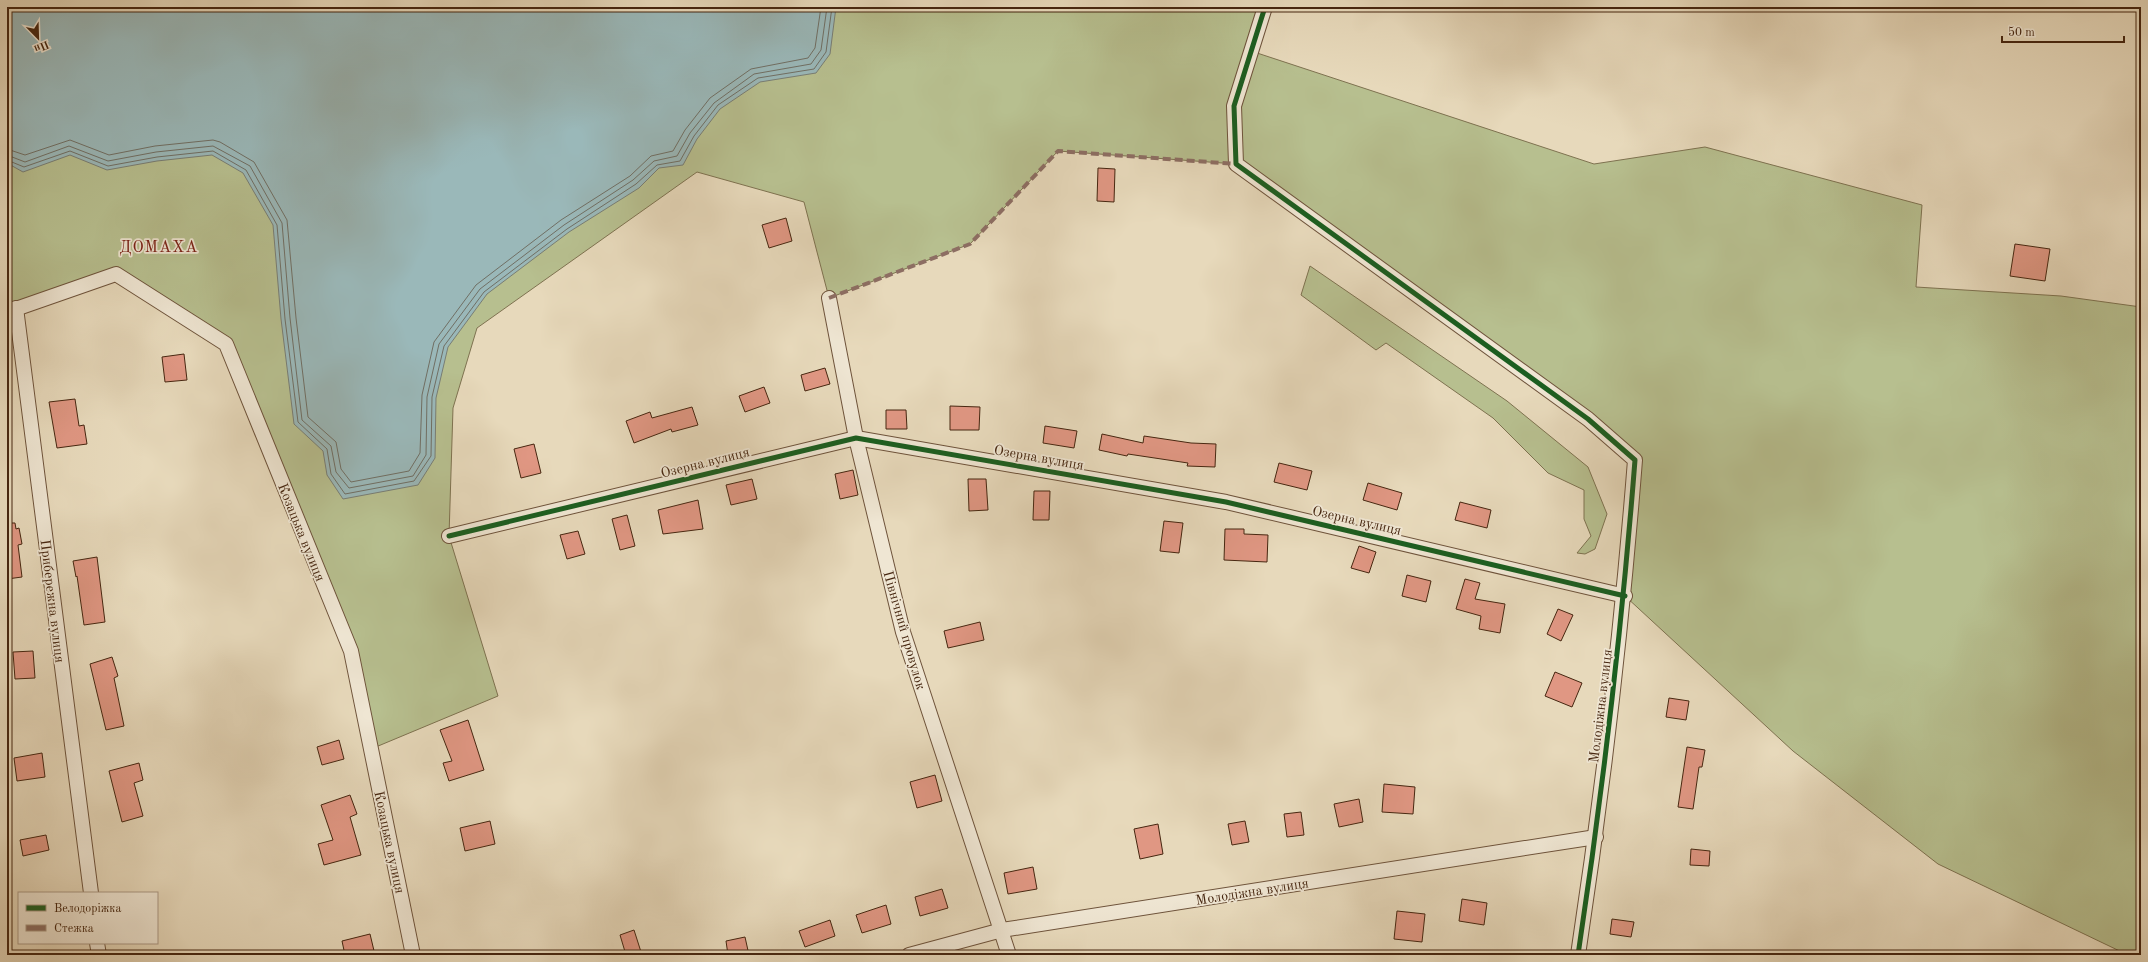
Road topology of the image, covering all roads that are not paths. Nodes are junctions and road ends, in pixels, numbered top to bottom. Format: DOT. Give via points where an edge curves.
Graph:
graph roads {
  1 [pos="1265,7"];
  2 [pos="829,298"];
  3 [pos="10,307"];
  4 [pos="856,438"];
  5 [pos="449,536"];
  6 [pos="1625,596"];
  7 [pos="1596,837"];
  8 [pos="91,892"];
  9 [pos="1002,930"];
  10 [pos="97,944"];
  11 [pos="99,955"];
  12 [pos="413,955"];
  13 [pos="909,955"];
  14 [pos="1009,955"];
  15 [pos="1578,955"];
  1 -- 6 [label="street, Молодіжна вулиця" via="1234,106 1236,164 1588,420 1636,460"];
  2 -- 4 [label="street, Північний провулок"];
  3 -- 8 [label="street, Прибережна вулиця"];
  3 -- 12 [label="street, Козацька вулиця" via="116,274 226,344 351,651"];
  4 -- 5 [label="street, Озерна вулиця"];
  4 -- 6 [label="street, Озерна вулиця" via="1226,502"];
  4 -- 9 [label="street, Північний провулок" via="903,632"];
  6 -- 7 [label="street, Молодіжна вулиця"];
  7 -- 9 [label="street, Молодіжна вулиця"];
  7 -- 15 [label="street, Молодіжна вулиця"];
  9 -- 13 [label="street, Молодіжна вулиця"];
  9 -- 14 [label="street, Північний провулок"];
  10 -- 11 [label="street"];
}
